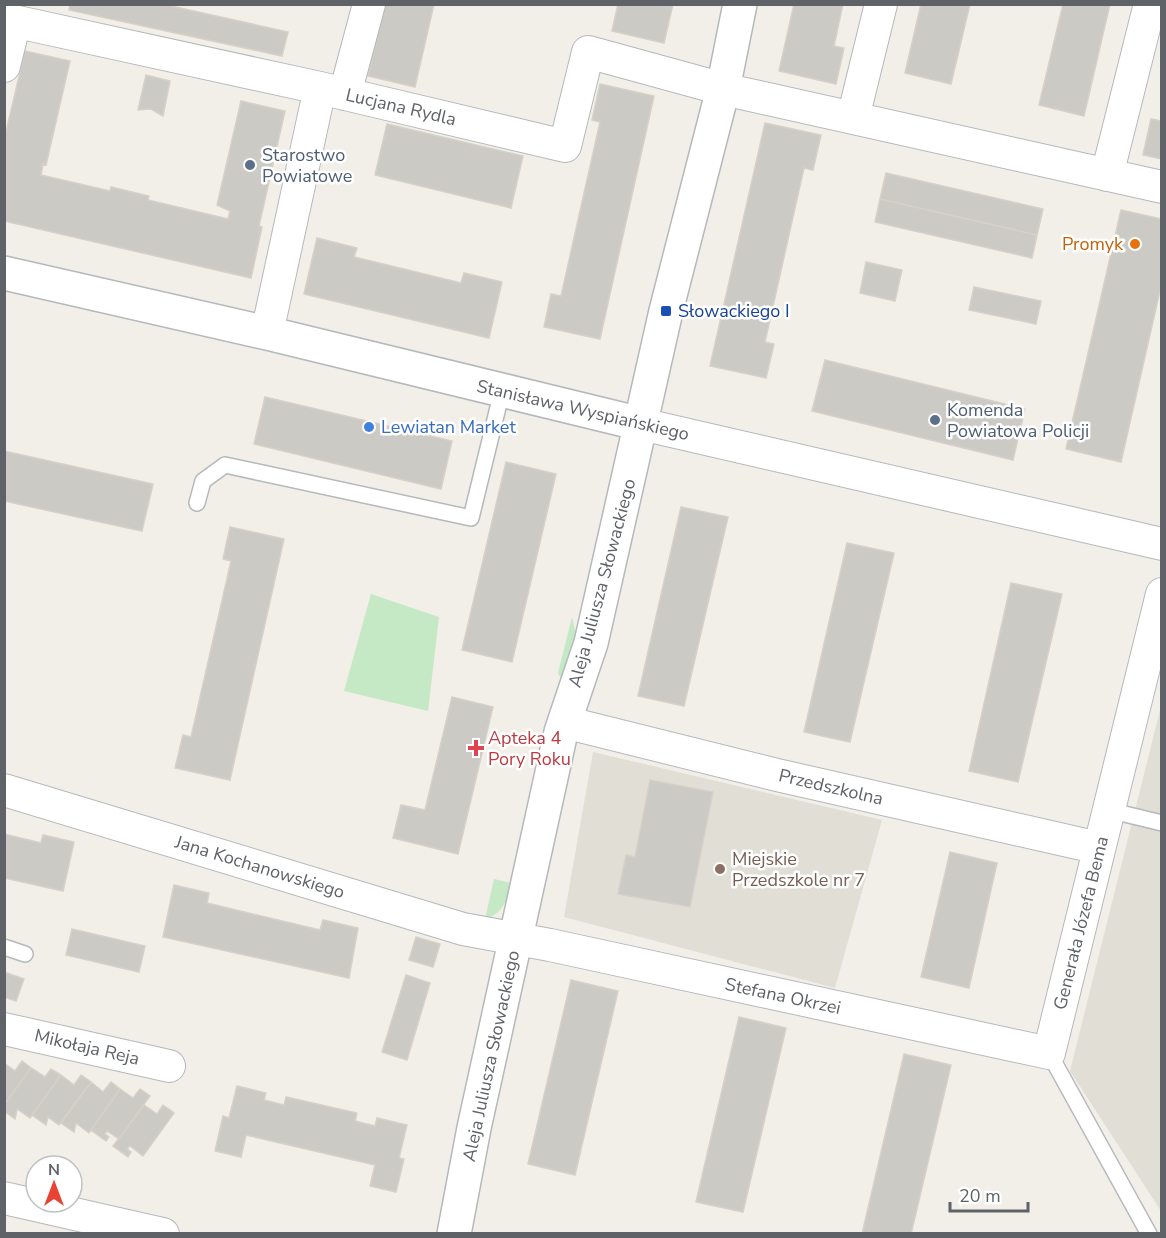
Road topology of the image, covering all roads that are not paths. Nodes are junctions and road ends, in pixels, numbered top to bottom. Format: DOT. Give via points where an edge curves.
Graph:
graph roads {
  1 [pos="369,4"];
  2 [pos="740,4"];
  3 [pos="881,4"];
  4 [pos="1150,4"];
  5 [pos="9,16"];
  6 [pos="4,66"];
  7 [pos="723,89"];
  8 [pos="333,91"];
  9 [pos="853,118"];
  10 [pos="1107,175"];
  11 [pos="1161,187"];
  12 [pos="4,273"];
  13 [pos="267,333"];
  14 [pos="502,391"];
  15 [pos="641,424"];
  16 [pos="197,504"];
  17 [pos="1161,544"];
  18 [pos="1161,594"];
  19 [pos="564,722"];
  20 [pos="4,790"];
  21 [pos="1108,810"];
  22 [pos="1161,823"];
  23 [pos="1099,848"];
  24 [pos="516,940"];
  25 [pos="4,947"];
  26 [pos="25,954"];
  27 [pos="4,1029"];
  28 [pos="1050,1053"];
  29 [pos="169,1066"];
  30 [pos="4,1198"];
  31 [pos="458,1231"];
  32 [pos="163,1233"];
  33 [pos="1149,1233"];
  1 -- 8 [label="street"];
  2 -- 7 [label="street, Aleja Juliusza Słowackiego"];
  3 -- 9 [label="street"];
  4 -- 10 [label="street"];
  5 -- 6 [label="street"];
  5 -- 8 [label="street, Lucjana Rydla"];
  7 -- 8 [label="street, Lucjana Rydla" via="588,52 565,146"];
  7 -- 9 [label="street"];
  7 -- 15 [label="street, Aleja Juliusza Słowackiego"];
  8 -- 13 [label="street"];
  9 -- 10 [label="street"];
  10 -- 11 [label="street"];
  12 -- 13 [label="street, Stanisława Wyspiańskiego"];
  13 -- 14 [label="street, Stanisława Wyspiańskiego"];
  14 -- 15 [label="street, Stanisława Wyspiańskiego"];
  14 -- 16 [label="lane" via="471,518 225,465 203,481"];
  15 -- 17 [label="street, Stanisława Wyspiańskiego"];
  15 -- 19 [label="street, Aleja Juliusza Słowackiego" via="591,642"];
  18 -- 21 [label="street, Generała Józefa Bema"];
  19 -- 23 [label="street, Przedszkolna" via="777,776"];
  19 -- 24 [label="street, Aleja Juliusza Słowackiego"];
  20 -- 24 [label="street, Jana Kochanowskiego" via="463,929"];
  21 -- 22 [label="lane"];
  21 -- 23 [label="street, Generała Józefa Bema"];
  23 -- 28 [label="street, Generała Józefa Bema"];
  24 -- 28 [label="street, Stefana Okrzei"];
  24 -- 31 [label="street, Aleja Juliusza Słowackiego" via="474,1128"];
  25 -- 26 [label="lane"];
  27 -- 29 [label="street, Mikołaja Reja"];
  28 -- 33 [label="lane"];
  30 -- 32 [label="street"];
}
